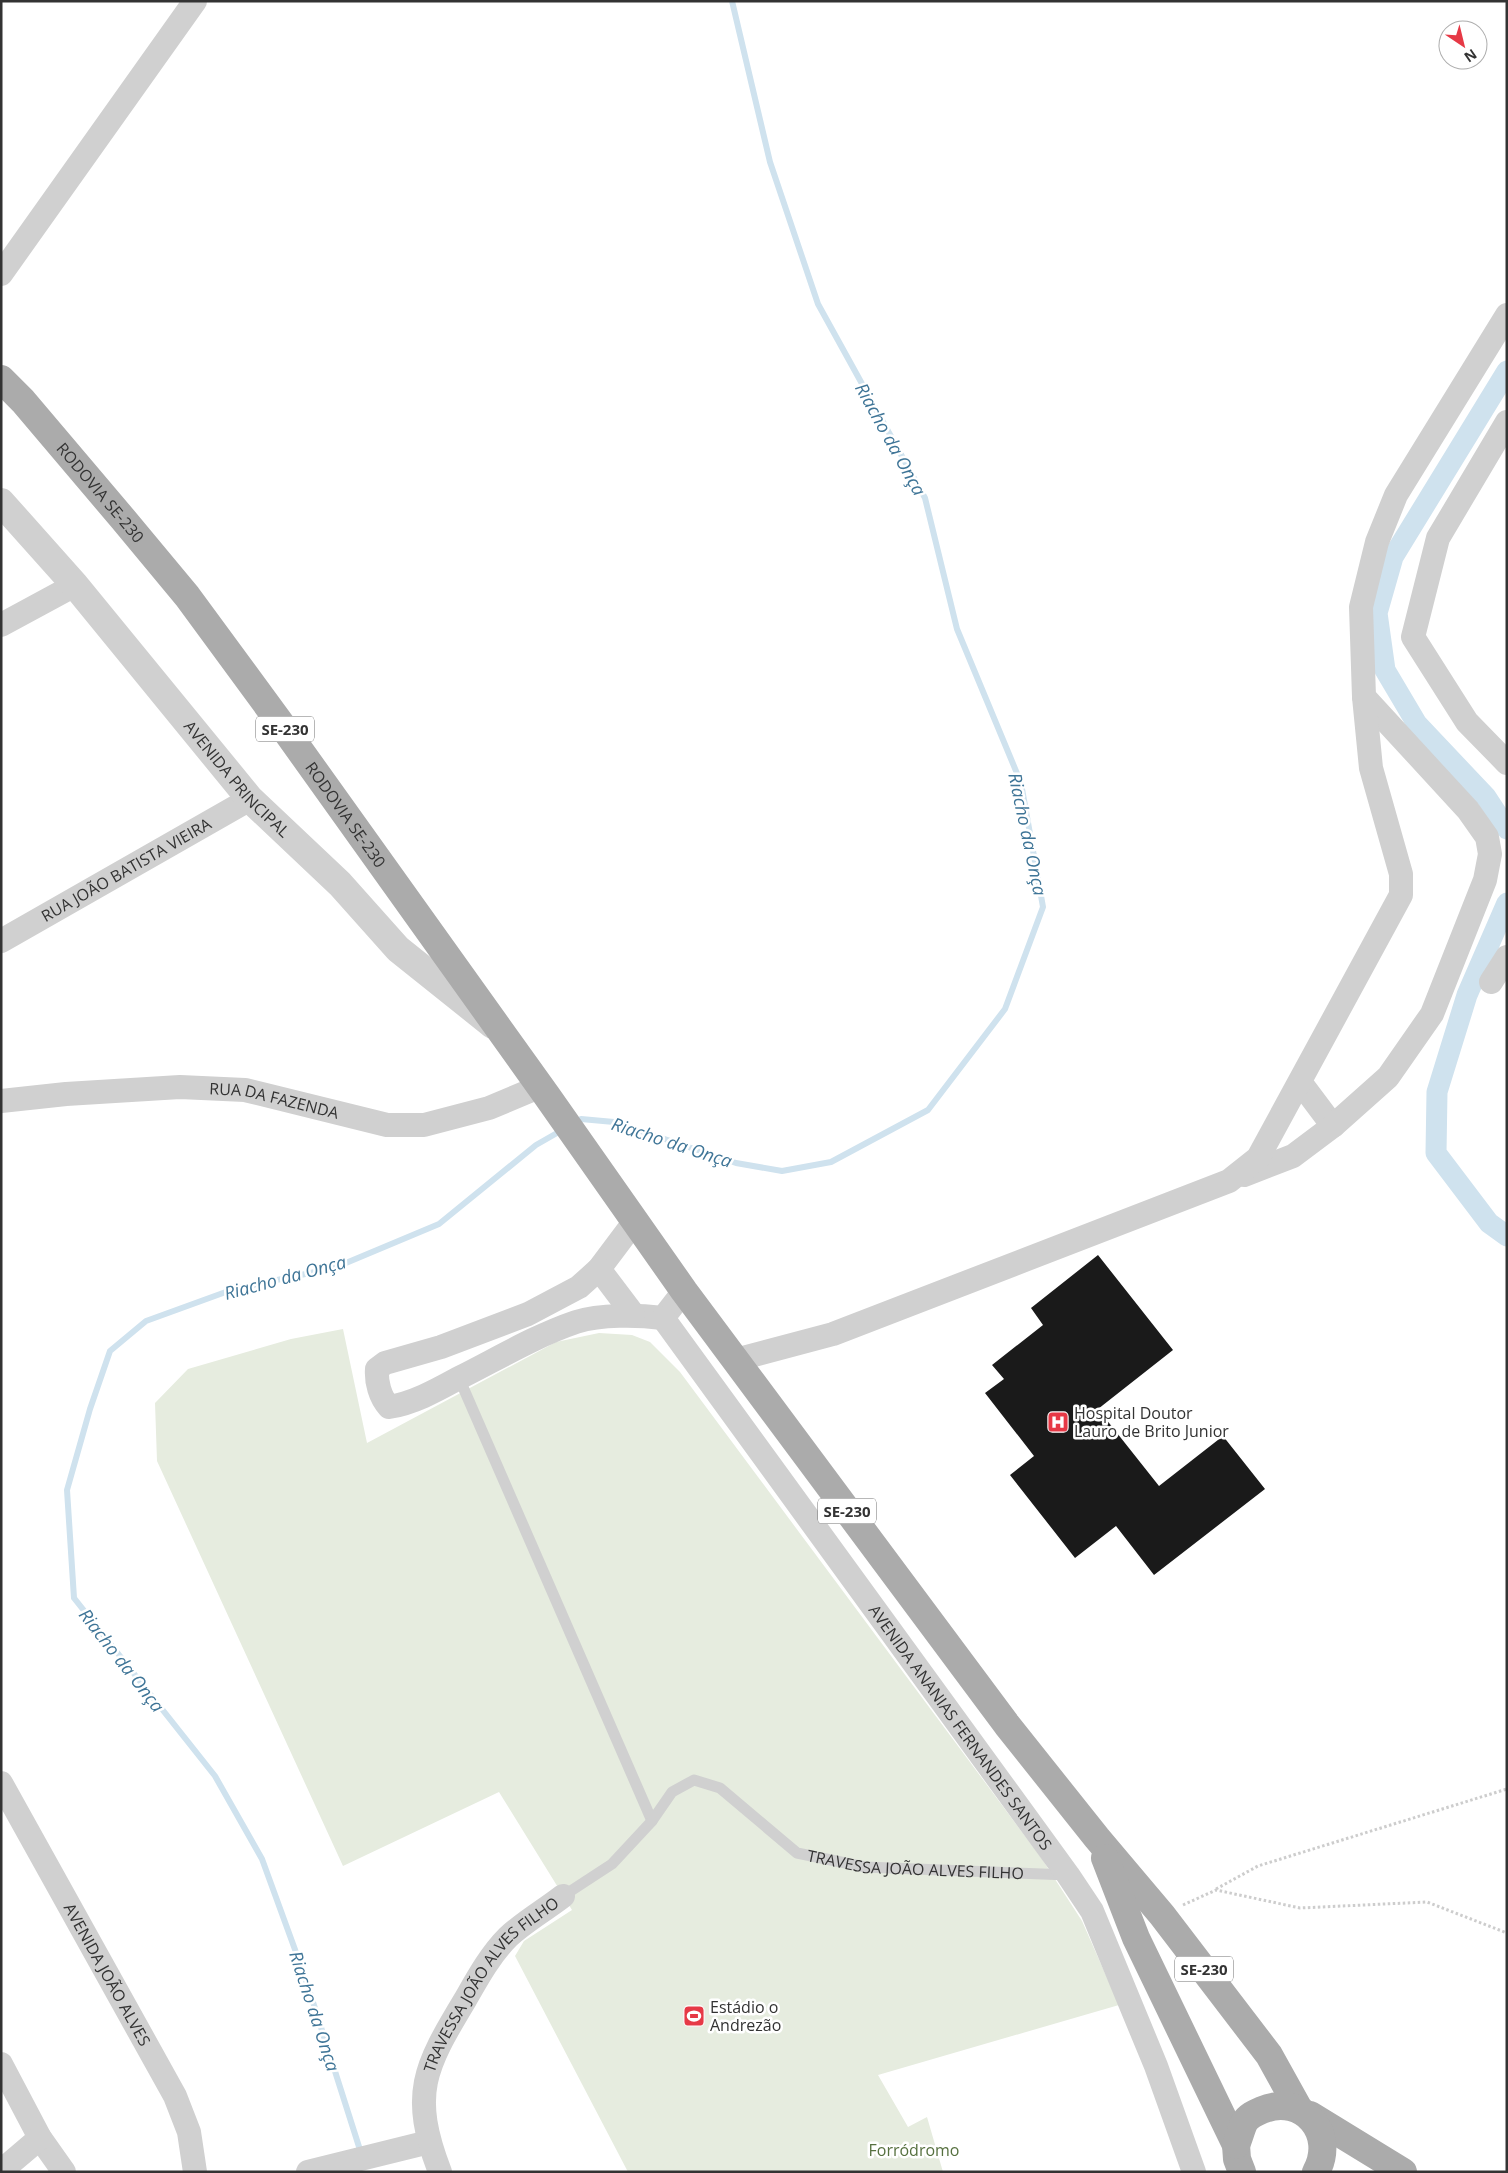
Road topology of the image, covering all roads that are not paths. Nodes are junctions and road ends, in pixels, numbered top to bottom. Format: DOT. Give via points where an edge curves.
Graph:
graph roads {
  1 [pos="195,1"];
  2 [pos="1,274"];
  3 [pos="1507,315"];
  4 [pos="1,379"];
  5 [pos="1507,422"];
  6 [pos="6,516"];
  7 [pos="75,585"];
  8 [pos="1,625"];
  9 [pos="1364,697"];
  10 [pos="1507,763"];
  11 [pos="250,799"];
  12 [pos="1,941"];
  13 [pos="1507,957"];
  14 [pos="1492,982"];
  15 [pos="498,1029"];
  16 [pos="1300,1082"];
  17 [pos="543,1092"];
  18 [pos="1,1101"];
  19 [pos="1334,1126"];
  20 [pos="1229,1181"];
  21 [pos="635,1221"];
  22 [pos="599,1269"];
  23 [pos="684,1292"];
  24 [pos="633,1314"];
  25 [pos="664,1318"];
  26 [pos="735,1360"];
  27 [pos="459,1378"];
  28 [pos="1,1782"];
  29 [pos="652,1821"];
  30 [pos="1097,1838"];
  31 [pos="1068,1876"];
  32 [pos="563,1896"];
  33 [pos="1123,1906"];
  34 [pos="1092,1911"];
  35 [pos="1,2064"];
  36 [pos="1304,2112"];
  37 [pos="40,2138"];
  38 [pos="429,2142"];
  39 [pos="1239,2162"];
  40 [pos="1,2171"];
  41 [pos="64,2172"];
  42 [pos="195,2172"];
  43 [pos="308,2172"];
  44 [pos="440,2172"];
  45 [pos="1194,2172"];
  46 [pos="1316,2172"];
  47 [pos="1402,2172"];
  1 -- 2 [label="street"];
  3 -- 9 [label="street" via="1396,495 1376,542 1361,607"];
  4 -- 15 [label="main road, RODOVIA SE-230 / SE-230" via="124,518 187,596"];
  5 -- 10 [label="street" via="1438,538 1413,637 1467,722"];
  6 -- 7 [label="street, AVENIDA PRINCIPAL"];
  7 -- 8 [label="street"];
  7 -- 11 [label="street, AVENIDA PRINCIPAL"];
  9 -- 16 [label="street" via="1371,768 1401,874 1401,895"];
  9 -- 19 [label="street" via="1468,810 1487,837 1490,854 1485,880 1432,1014 1388,1077"];
  11 -- 12 [label="street, RUA JOÃO BATISTA VIEIRA"];
  11 -- 15 [label="street, AVENIDA PRINCIPAL" via="340,884 398,949"];
  13 -- 14 [label="street"];
  15 -- 17 [label="main road, RODOVIA SE-230 / SE-230"];
  16 -- 19 [label="street"];
  16 -- 20 [label="street" via="1258,1158"];
  17 -- 18 [label="street, RUA DA FAZENDA" via="424,1125 387,1125 245,1090 180,1087"];
  17 -- 21 [label="main road, SE-230"];
  19 -- 20 [label="street" via="1293,1156"];
  20 -- 26 [label="street" via="833,1334"];
  21 -- 22 [label="street"];
  21 -- 23 [label="main road, SE-230"];
  22 -- 24 [label="street"];
  22 -- 27 [label="street" via="579,1288 528,1314 385,1364 378,1369 376,1376 382,1400 389,1407 424,1396"];
  23 -- 25 [label="street"];
  23 -- 26 [label="main road, SE-230"];
  24 -- 25 [label="street"];
  24 -- 27 [label="street" via="578,1321"];
  25 -- 31 [label="street, AVENIDA ANANIAS FERNANDES SANTOS"];
  26 -- 30 [label="main road, SE-230" via="1006,1725"];
  27 -- 29 [label="lane"];
  28 -- 42 [label="street, AVENIDA JOÃO ALVES" via="175,2096 189,2132"];
  29 -- 31 [label="lane, TRAVESSA JOÃO ALVES FILHO" via="672,1792 694,1780 720,1788 797,1853 865,1867"];
  29 -- 32 [label="lane, TRAVESSA JOÃO ALVES FILHO" via="612,1864"];
  30 -- 33 [label="main road, SE-230"];
  30 -- 36 [label="main road, SE-230" via="1162,1915 1269,2055"];
  31 -- 34 [label="street, AVENIDA ANANIAS FERNANDES SANTOS"];
  32 -- 38 [label="street, TRAVESSA JOÃO ALVES FILHO" via="508,1938 483,1969 439,2044 427,2072 423,2100"];
  33 -- 34 [label="street"];
  33 -- 39 [label="main road, SE-230"];
  34 -- 45 [label="street, AVENIDA ANANIAS FERNANDES SANTOS" via="1156,2066"];
  35 -- 37 [label="street"];
  36 -- 39 [label="main road, SE-230" via="1275,2104 1253,2114 1244,2122"];
  36 -- 46 [label="main road, SE-230" via="1322,2136 1321,2162"];
  36 -- 47 [label="main road, SE-230"];
  37 -- 40 [label="street"];
  37 -- 41 [label="street"];
  38 -- 43 [label="street"];
  38 -- 44 [label="street, TRAVESSA JOÃO ALVES FILHO"];
}
